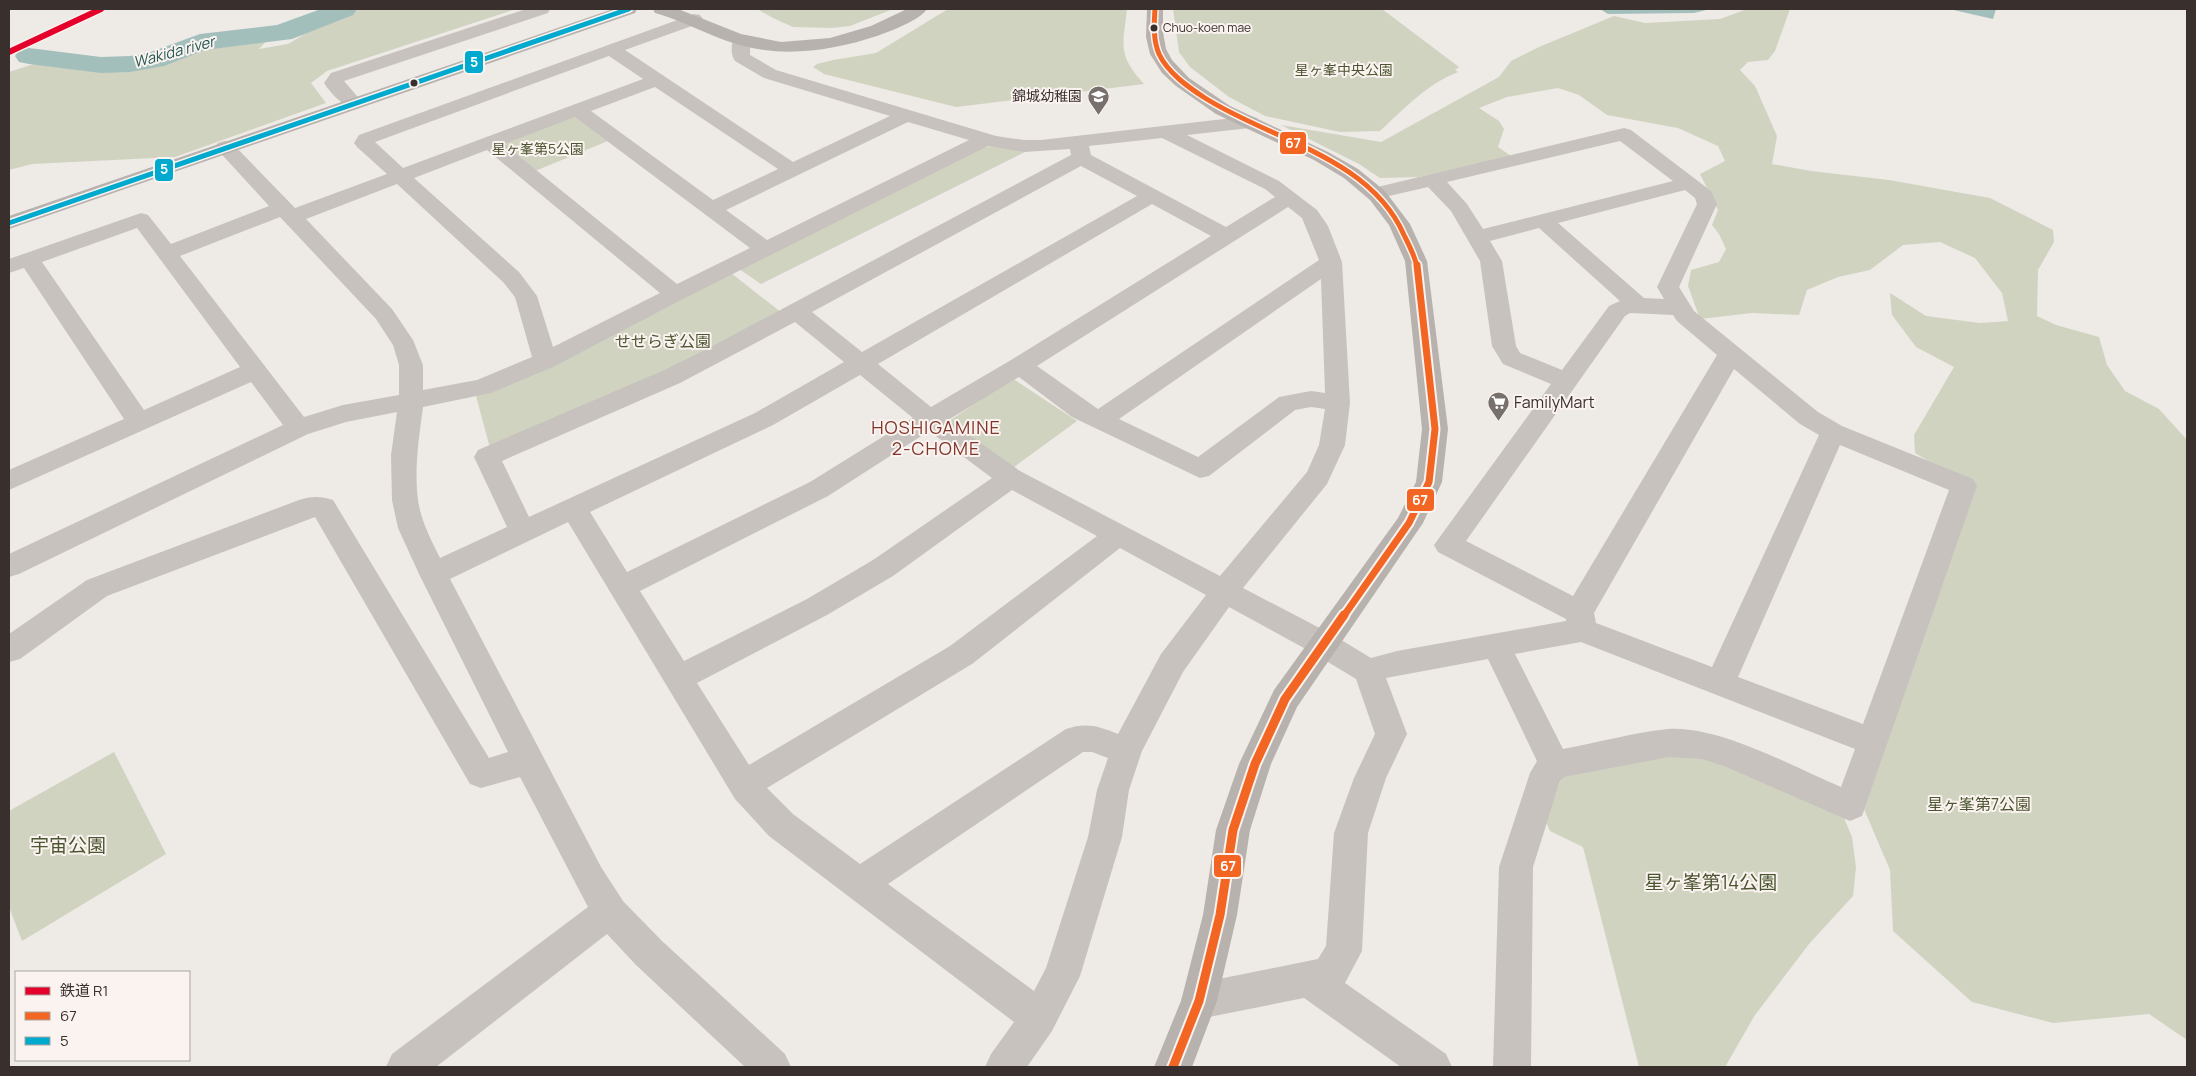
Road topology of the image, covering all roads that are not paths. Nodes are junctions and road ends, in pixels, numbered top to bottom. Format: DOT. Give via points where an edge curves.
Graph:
graph roads {
  1 [pos="542,9"];
  2 [pos="629,9"];
  3 [pos="661,9"];
  4 [pos="919,9"];
  5 [pos="1155,9"];
  6 [pos="694,19"];
  7 [pos="741,40"];
  8 [pos="612,50"];
  9 [pos="656,80"];
  10 [pos="354,103"];
  11 [pos="577,110"];
  12 [pos="907,115"];
  13 [pos="1250,122"];
  14 [pos="1165,132"];
  15 [pos="986,139"];
  16 [pos="490,143"];
  17 [pos="225,147"];
  18 [pos="1080,150"];
  19 [pos="792,170"];
  20 [pos="401,176"];
  21 [pos="1432,179"];
  22 [pos="1690,183"];
  23 [pos="1376,193"];
  24 [pos="1152,196"];
  25 [pos="1289,196"];
  26 [pos="711,209"];
  27 [pos="287,213"];
  28 [pos="1543,221"];
  29 [pos="9,223"];
  30 [pos="1227,236"];
  31 [pos="1479,237"];
  32 [pos="765,249"];
  33 [pos="167,253"];
  34 [pos="1330,262"];
  35 [pos="19,263"];
  36 [pos="675,294"];
  37 [pos="1639,306"];
  38 [pos="1680,308"];
  39 [pos="796,311"];
  40 [pos="1730,354"];
  41 [pos="545,361"];
  42 [pos="862,363"];
  43 [pos="1020,366"];
  44 [pos="256,370"];
  45 [pos="1566,381"];
  46 [pos="411,402"];
  47 [pos="1338,403"];
  48 [pos="930,419"];
  49 [pos="1100,420"];
  50 [pos="139,423"];
  51 [pos="299,428"];
  52 [pos="1833,432"];
  53 [pos="1011,478"];
  54 [pos="9,481"];
  55 [pos="574,509"];
  56 [pos="523,532"];
  57 [pos="1118,535"];
  58 [pos="9,566"];
  59 [pos="433,574"];
  60 [pos="622,586"];
  61 [pos="1224,592"];
  62 [pos="1581,621"];
  63 [pos="1322,644"];
  64 [pos="1496,645"];
  65 [pos="9,650"];
  66 [pos="1368,671"];
  67 [pos="679,678"];
  68 [pos="1720,682"];
  69 [pos="1873,742"];
  70 [pos="1126,751"];
  71 [pos="529,760"];
  72 [pos="1555,765"];
  73 [pos="744,785"];
  74 [pos="859,884"];
  75 [pos="610,911"];
  76 [pos="1308,979"];
  77 [pos="1199,1001"];
  78 [pos="1039,1018"];
  79 [pos="406,1067"];
  80 [pos="772,1067"];
  81 [pos="1004,1067"];
  82 [pos="1172,1067"];
  83 [pos="1433,1067"];
  84 [pos="1512,1067"];
  1 -- 10 [label="street" via="337,77 333,83"];
  2 -- 10 [label="street"];
  3 -- 6 [label="street"];
  4 -- 7 [label="street" via="888,27 841,41 791,46"];
  5 -- 13 [label="street" via="1158,53 1170,70 1213,105"];
  6 -- 7 [label="street"];
  6 -- 8 [label="street"];
  7 -- 12 [label="street" via="742,57 770,74"];
  8 -- 9 [label="street"];
  8 -- 20 [label="street" via="366,139 364,142"];
  9 -- 11 [label="street"];
  9 -- 19 [label="street"];
  10 -- 17 [label="street"];
  11 -- 16 [label="street"];
  11 -- 26 [label="street"];
  12 -- 15 [label="street"];
  12 -- 19 [label="street"];
  13 -- 14 [label="street"];
  13 -- 23 [label="street" via="1343,167"];
  14 -- 18 [label="street"];
  14 -- 25 [label="street"];
  15 -- 18 [label="street" via="1024,146"];
  15 -- 32 [label="street"];
  16 -- 20 [label="street"];
  16 -- 36 [label="street"];
  17 -- 27 [label="street"];
  17 -- 29 [label="street"];
  18 -- 24 [label="street"];
  18 -- 39 [label="street"];
  19 -- 26 [label="street"];
  20 -- 27 [label="street"];
  20 -- 41 [label="street" via="510,277 526,296"];
  21 -- 22 [label="street" via="1624,134"];
  21 -- 23 [label="street"];
  21 -- 31 [label="street" via="1460,208"];
  22 -- 28 [label="street"];
  22 -- 38 [label="street" via="1704,195 1707,204 1668,287"];
  23 -- 63 [label="street" via="1399,222 1416,261 1435,429 1429,482 1409,522"];
  24 -- 30 [label="street"];
  24 -- 42 [label="street"];
  25 -- 30 [label="street"];
  25 -- 34 [label="street" via="1310,214"];
  26 -- 32 [label="street"];
  27 -- 33 [label="street"];
  27 -- 46 [label="street" via="397,330 411,365"];
  28 -- 31 [label="street"];
  28 -- 37 [label="street"];
  30 -- 43 [label="street"];
  31 -- 45 [label="street" via="1491,261 1504,346 1511,358"];
  32 -- 36 [label="street"];
  33 -- 35 [label="street" via="141,219"];
  33 -- 44 [label="street"];
  34 -- 47 [label="street"];
  34 -- 49 [label="street"];
  35 -- 50 [label="street"];
  36 -- 41 [label="street"];
  37 -- 38 [label="street"];
  37 -- 45 [label="street" via="1617,311"];
  38 -- 40 [label="street" via="1685,316"];
  39 -- 42 [label="street"];
  39 -- 56 [label="street" via="671,377 487,457"];
  40 -- 52 [label="street" via="1793,407"];
  40 -- 62 [label="street"];
  41 -- 46 [label="street" via="482,387"];
  42 -- 48 [label="street"];
  42 -- 55 [label="street" via="764,419"];
  43 -- 48 [label="street"];
  43 -- 49 [label="street" via="1081,411"];
  44 -- 50 [label="street"];
  44 -- 51 [label="street"];
  45 -- 62 [label="street" via="1448,545"];
  46 -- 51 [label="street" via="343,414"];
  46 -- 59 [label="street" via="404,455 405,500 412,528"];
  47 -- 49 [label="street" via="1311,399 1288,403 1200,469"];
  47 -- 61 [label="street" via="1332,445 1318,477"];
  48 -- 53 [label="street"];
  48 -- 60 [label="street" via="819,489"];
  50 -- 54 [label="street"];
  51 -- 58 [label="street"];
  52 -- 68 [label="street"];
  52 -- 69 [label="street" via="1964,486"];
  53 -- 57 [label="street"];
  53 -- 67 [label="street" via="875,573 817,607"];
  55 -- 56 [label="street"];
  55 -- 60 [label="street"];
  56 -- 59 [label="street"];
  57 -- 61 [label="street"];
  57 -- 73 [label="street" via="961,655"];
  59 -- 71 [label="street"];
  60 -- 67 [label="street"];
  61 -- 63 [label="street"];
  61 -- 70 [label="street" via="1172,663"];
  62 -- 64 [label="street"];
  62 -- 68 [label="street"];
  63 -- 66 [label="street"];
  63 -- 77 [label="street" via="1286,699 1255,764 1233,830 1220,915"];
  64 -- 66 [label="street"];
  64 -- 72 [label="street"];
  65 -- 71 [label="street" via="97,588 309,507 323,507 481,774"];
  66 -- 76 [label="street" via="1391,734 1370,778 1351,833 1344,951 1329,975"];
  67 -- 73 [label="street"];
  68 -- 69 [label="street"];
  69 -- 72 [label="street" via="1850,806 1732,754 1702,745 1669,743"];
  70 -- 74 [label="street" via="1093,738 1077,739"];
  70 -- 78 [label="street" via="1113,790 1105,837 1062,976"];
  71 -- 75 [label="street" via="589,878"];
  72 -- 84 [label="street" via="1546,773 1516,867"];
  73 -- 74 [label="street" via="781,825"];
  74 -- 78 [label="street"];
  75 -- 79 [label="street"];
  75 -- 80 [label="street" via="649,953"];
  76 -- 77 [label="street"];
  76 -- 83 [label="street"];
  77 -- 82 [label="street"];
  78 -- 81 [label="street"];
}
